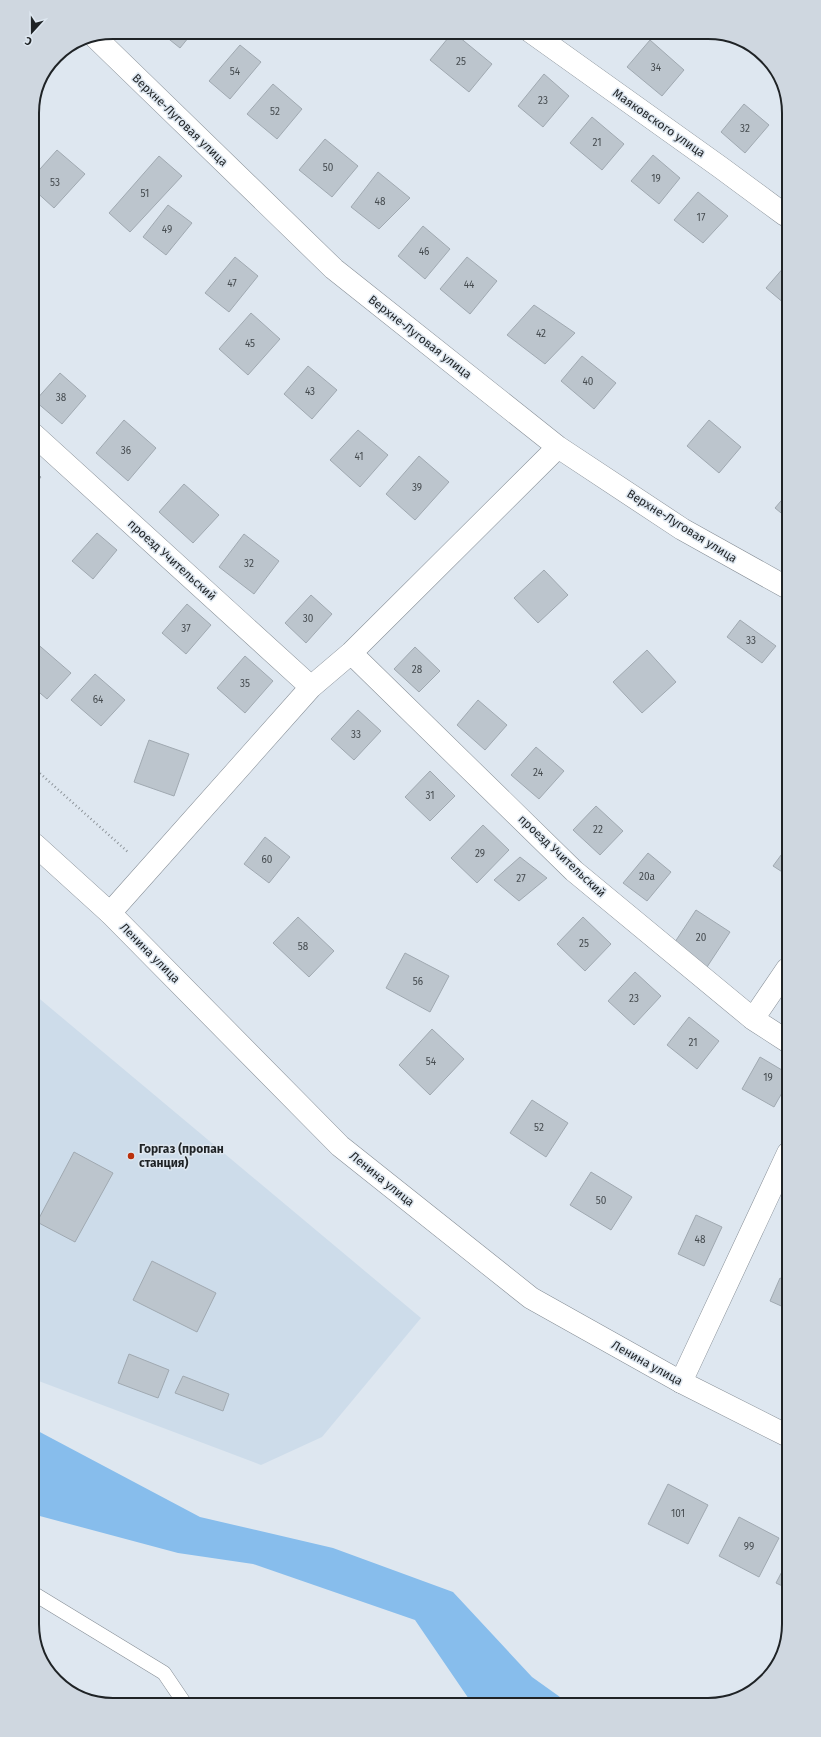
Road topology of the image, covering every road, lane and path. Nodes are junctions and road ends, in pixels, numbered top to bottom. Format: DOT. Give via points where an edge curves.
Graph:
graph roads {
  1 [pos="541,39"];
  2 [pos="98,40"];
  3 [pos="782,214"];
  4 [pos="39,439"];
  5 [pos="558,447"];
  6 [pos="782,585"];
  7 [pos="352,653"];
  8 [pos="311,687"];
  9 [pos="39,772"];
  10 [pos="39,848"];
  11 [pos="148,870"];
  12 [pos="110,912"];
  13 [pos="782,976"];
  14 [pos="753,1019"];
  15 [pos="782,1038"];
  16 [pos="782,1166"];
  17 [pos="680,1382"];
  18 [pos="782,1433"];
  19 [pos="39,1597"];
  20 [pos="181,1698"];
  1 -- 3 [label="street, Маяковского улица"];
  2 -- 5 [label="street, Верхне-Луговая улица" via="334,269"];
  4 -- 8 [label="street, проезд Учительский"];
  5 -- 6 [label="street, Верхне-Луговая улица" via="682,529"];
  5 -- 7 [label="street"];
  7 -- 8 [label="street"];
  7 -- 14 [label="street, проезд Учительский" via="574,871"];
  8 -- 11 [label="street"];
  9 -- 11 [label="path"];
  10 -- 12 [label="street, Ленина улица"];
  11 -- 12 [label="street"];
  12 -- 17 [label="street, Ленина улица" via="340,1146 531,1298"];
  13 -- 14 [label="street"];
  14 -- 15 [label="street, проезд Учительский"];
  16 -- 17 [label="street"];
  17 -- 18 [label="street, Ленина улица"];
  19 -- 20 [label="lane" via="164,1673"];
}
